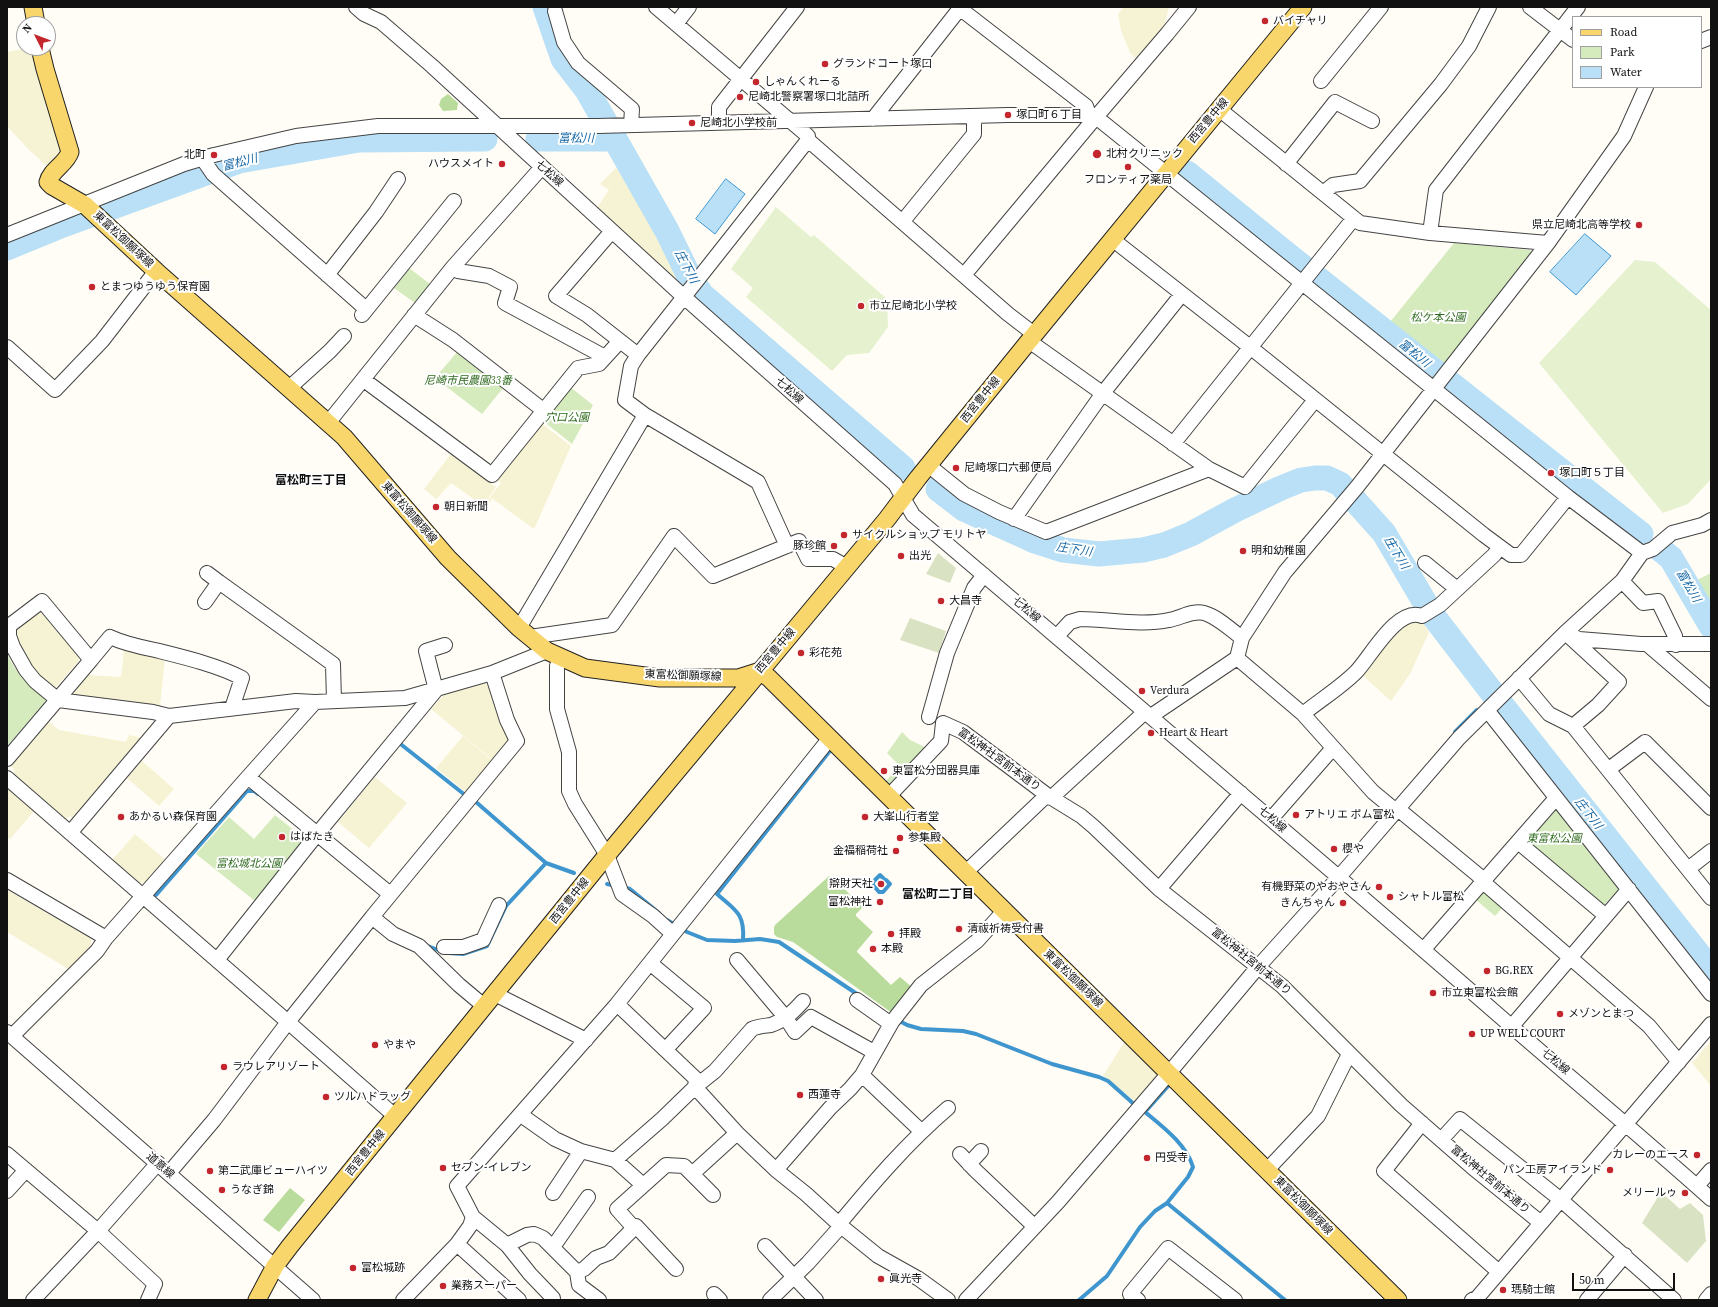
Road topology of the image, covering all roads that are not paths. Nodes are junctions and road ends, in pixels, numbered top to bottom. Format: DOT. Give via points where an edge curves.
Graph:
graph roads {
  1 [pos="656,7"];
  2 [pos="689,7"];
  3 [pos="797,7"];
  4 [pos="959,7"];
  5 [pos="1188,7"];
  6 [pos="1302,7"];
  7 [pos="1381,7"];
  8 [pos="1489,7"];
  9 [pos="1530,7"];
  10 [pos="1578,7"];
  11 [pos="363,9"];
  12 [pos="555,11"];
  13 [pos="676,24"];
  14 [pos="1560,30"];
  15 [pos="1572,39"];
  16 [pos="42,56"];
  17 [pos="740,80"];
  18 [pos="1321,81"];
  19 [pos="1643,88"];
  20 [pos="1219,109"];
  21 [pos="1092,116"];
  22 [pos="873,119"];
  23 [pos="788,120"];
  24 [pos="1372,121"];
  25 [pos="720,122"];
  26 [pos="496,125"];
  27 [pos="628,125"];
  28 [pos="974,125"];
  29 [pos="805,135"];
  30 [pos="1286,164"];
  31 [pos="208,167"];
  32 [pos="542,167"];
  33 [pos="1165,174"];
  34 [pos="398,178"];
  35 [pos="1323,193"];
  36 [pos="454,201"];
  37 [pos="85,205"];
  38 [pos="1354,218"];
  39 [pos="903,221"];
  40 [pos="612,231"];
  41 [pos="8,232"];
  42 [pos="1430,233"];
  43 [pos="1112,239"];
  44 [pos="1548,243"];
  45 [pos="453,267"];
  46 [pos="156,270"];
  47 [pos="326,275"];
  48 [pos="964,275"];
  49 [pos="1307,277"];
  50 [pos="687,293"];
  51 [pos="1182,294"];
  52 [pos="414,315"];
  53 [pos="344,336"];
  54 [pos="1032,338"];
  55 [pos="620,341"];
  56 [pos="7,347"];
  57 [pos="1250,347"];
  58 [pos="638,355"];
  59 [pos="605,357"];
  60 [pos="364,380"];
  61 [pos="1439,382"];
  62 [pos="289,388"];
  63 [pos="1103,393"];
  64 [pos="1315,400"];
  65 [pos="543,410"];
  66 [pos="645,415"];
  67 [pos="328,423"];
  68 [pos="1173,444"];
  69 [pos="1383,454"];
  70 [pos="928,465"];
  71 [pos="1209,469"];
  72 [pos="904,497"];
  73 [pos="1568,497"];
  74 [pos="1014,519"];
  75 [pos="1711,520"];
  76 [pos="787,546"];
  77 [pos="1500,547"];
  78 [pos="1642,553"];
  79 [pos="1425,563"];
  80 [pos="847,567"];
  81 [pos="207,573"];
  82 [pos="984,575"];
  83 [pos="1622,581"];
  84 [pos="219,582"];
  85 [pos="1457,589"];
  86 [pos="205,602"];
  87 [pos="525,632"];
  88 [pos="1565,633"];
  89 [pos="1057,636"];
  90 [pos="1242,638"];
  91 [pos="1711,644"];
  92 [pos="445,645"];
  93 [pos="1648,645"];
  94 [pos="1676,645"];
  95 [pos="554,654"];
  96 [pos="1238,658"];
  97 [pos="91,660"];
  98 [pos="760,671"];
  99 [pos="492,673"];
  100 [pos="1519,678"];
  101 [pos="1711,685"];
  102 [pos="1696,686"];
  103 [pos="436,690"];
  104 [pos="1711,699"];
  105 [pos="58,700"];
  106 [pos="334,701"];
  107 [pos="315,702"];
  108 [pos="232,708"];
  109 [pos="1489,709"];
  110 [pos="1148,714"];
  111 [pos="1303,714"];
  112 [pos="169,716"];
  113 [pos="929,717"];
  114 [pos="1573,726"];
  115 [pos="830,738"];
  116 [pos="1333,748"];
  117 [pos="7,759"];
  118 [pos="1609,769"];
  119 [pos="248,777"];
  120 [pos="7,778"];
  121 [pos="1241,793"];
  122 [pos="889,796"];
  123 [pos="1049,797"];
  124 [pos="1556,798"];
  125 [pos="1711,808"];
  126 [pos="1397,810"];
  127 [pos="1271,819"];
  128 [pos="70,833"];
  129 [pos="318,833"];
  130 [pos="1518,842"];
  131 [pos="1711,851"];
  132 [pos="608,855"];
  133 [pos="1688,870"];
  134 [pos="966,872"];
  135 [pos="1339,877"];
  136 [pos="7,880"];
  137 [pos="1483,882"];
  138 [pos="1159,889"];
  139 [pos="1629,889"];
  140 [pos="390,894"];
  141 [pos="143,896"];
  142 [pos="1711,898"];
  143 [pos="499,905"];
  144 [pos="1004,911"];
  145 [pos="1606,916"];
  146 [pos="372,917"];
  147 [pos="676,929"];
  148 [pos="106,938"];
  149 [pos="444,947"];
  150 [pos="1424,949"];
  151 [pos="1570,958"];
  152 [pos="217,960"];
  153 [pos="737,960"];
  154 [pos="650,963"];
  155 [pos="1257,968"];
  156 [pos="1711,994"];
  157 [pos="490,1000"];
  158 [pos="857,1000"];
  159 [pos="803,1001"];
  160 [pos="617,1004"];
  161 [pos="786,1018"];
  162 [pos="893,1021"];
  163 [pos="288,1022"];
  164 [pos="1711,1024"];
  165 [pos="1512,1026"];
  166 [pos="9,1034"];
  167 [pos="586,1040"];
  168 [pos="666,1049"];
  169 [pos="874,1052"];
  170 [pos="1349,1054"];
  171 [pos="1679,1062"];
  172 [pos="1169,1073"];
  173 [pos="862,1075"];
  174 [pos="695,1087"];
  175 [pos="948,1108"];
  176 [pos="520,1115"];
  177 [pos="395,1116"];
  178 [pos="1422,1123"];
  179 [pos="1625,1123"];
  180 [pos="921,1131"];
  181 [pos="738,1133"];
  182 [pos="1441,1140"];
  183 [pos="581,1151"];
  184 [pos="981,1151"];
  185 [pos="7,1154"];
  186 [pos="615,1160"];
  187 [pos="158,1163"];
  188 [pos="26,1170"];
  189 [pos="776,1170"];
  190 [pos="1267,1170"];
  191 [pos="1711,1170"];
  192 [pos="169,1174"];
  193 [pos="692,1174"];
  194 [pos="643,1185"];
  195 [pos="1697,1186"];
  196 [pos="7,1191"];
  197 [pos="553,1193"];
  198 [pos="713,1195"];
  199 [pos="588,1197"];
  200 [pos="1711,1199"];
  201 [pos="1561,1200"];
  202 [pos="473,1217"];
  203 [pos="1541,1223"];
  204 [pos="840,1225"];
  205 [pos="1034,1226"];
  206 [pos="634,1228"];
  207 [pos="98,1231"];
  208 [pos="457,1244"];
  209 [pos="507,1245"];
  210 [pos="765,1246"];
  211 [pos="553,1248"];
  212 [pos="1625,1255"];
  213 [pos="274,1266"];
  214 [pos="676,1269"];
  215 [pos="577,1272"];
  216 [pos="1499,1272"];
  217 [pos="794,1276"];
  218 [pos="1711,1294"];
  219 [pos="553,1298"];
  220 [pos="1479,1298"];
  221 [pos="33,1300"];
  222 [pos="148,1300"];
  223 [pos="257,1300"];
  224 [pos="313,1300"];
  225 [pos="403,1300"];
  226 [pos="519,1300"];
  227 [pos="598,1300"];
  228 [pos="770,1300"];
  229 [pos="816,1300"];
  230 [pos="948,1300"];
  231 [pos="966,1300"];
  232 [pos="1138,1300"];
  233 [pos="1235,1300"];
  234 [pos="1398,1300"];
  235 [pos="1588,1300"];
  236 [pos="1674,1300"];
  237 [pos="1706,1300"];
  1 -- 13 [label="street"];
  2 -- 13 [label="street"];
  3 -- 17 [label="street"];
  4 -- 21 [label="street" via="1086,106"];
  4 -- 22 [label="street"];
  5 -- 21 [label="street" via="1168,34"];
  6 -- 20 [label="main road, 西宮豊中線"];
  7 -- 18 [label="street"];
  8 -- 35 [label="street" via="1469,46 1441,84 1360,181 1333,185"];
  9 -- 14 [label="street"];
  10 -- 14 [label="street"];
  11 -- 26 [label="street, 七松線" via="432,66"];
  12 -- 27 [label="street" via="564,42 578,63 632,109"];
  13 -- 17 [label="street"];
  14 -- 15 [label="street"];
  14 -- 42 [label="street" via="1436,190"];
  16 -- 37 [label="main road, 東富松御願塚線" via="70,152 68,158 49,177 48,182"];
  17 -- 23 [label="street"];
  17 -- 25 [label="street" via="719,107"];
  19 -- 44 [label="street" via="1624,136"];
  20 -- 30 [label="street"];
  20 -- 33 [label="main road, 西宮豊中線"];
  21 -- 28 [label="street"];
  21 -- 33 [label="street"];
  21 -- 48 [label="street"];
  22 -- 23 [label="street"];
  22 -- 28 [label="street"];
  23 -- 25 [label="street"];
  23 -- 29 [label="street"];
  24 -- 30 [label="street" via="1335,102"];
  25 -- 27 [label="street"];
  26 -- 27 [label="street"];
  26 -- 31 [label="street" via="378,126 296,136"];
  26 -- 32 [label="street, 七松線"];
  28 -- 39 [label="street"];
  29 -- 39 [label="street"];
  29 -- 50 [label="street"];
  30 -- 35 [label="street"];
  31 -- 37 [label="street" via="184,164"];
  31 -- 47 [label="street"];
  32 -- 40 [label="street, 七松線"];
  32 -- 45 [label="street"];
  33 -- 43 [label="main road, 西宮豊中線"];
  33 -- 49 [label="street"];
  34 -- 47 [label="street" via="376,212"];
  35 -- 38 [label="street"];
  36 -- 47 [label="street" via="364,312"];
  37 -- 41 [label="street"];
  37 -- 46 [label="main road, 東富松御願塚線"];
  38 -- 42 [label="street" via="1360,223"];
  38 -- 49 [label="street"];
  39 -- 48 [label="street"];
  40 -- 50 [label="street, 七松線"];
  40 -- 55 [label="street" via="556,296 587,315"];
  42 -- 44 [label="street"];
  43 -- 51 [label="street"];
  43 -- 54 [label="main road, 西宮豊中線"];
  44 -- 61 [label="street"];
  45 -- 52 [label="street"];
  45 -- 59 [label="street" via="458,271 489,276 510,287 505,303"];
  46 -- 56 [label="street" via="102,341 55,390"];
  46 -- 62 [label="main road, 東富松御願塚線"];
  48 -- 54 [label="street"];
  49 -- 57 [label="street"];
  49 -- 61 [label="street"];
  50 -- 58 [label="street"];
  50 -- 72 [label="street, 七松線" via="895,484"];
  51 -- 57 [label="street"];
  51 -- 63 [label="street"];
  52 -- 60 [label="street"];
  52 -- 65 [label="street" via="453,340"];
  53 -- 62 [label="street"];
  54 -- 63 [label="street"];
  54 -- 70 [label="main road, 西宮豊中線"];
  55 -- 58 [label="street"];
  55 -- 59 [label="street"];
  57 -- 64 [label="street"];
  57 -- 68 [label="street"];
  58 -- 66 [label="street" via="631,366 625,400"];
  59 -- 65 [label="street" via="599,364 578,368"];
  60 -- 65 [label="street" via="492,475"];
  60 -- 67 [label="street"];
  61 -- 69 [label="street"];
  61 -- 73 [label="street"];
  62 -- 67 [label="main road, 東富松御願塚線"];
  63 -- 68 [label="street"];
  63 -- 74 [label="street"];
  64 -- 69 [label="street"];
  64 -- 71 [label="street" via="1245,487"];
  66 -- 76 [label="street" via="758,482"];
  66 -- 87 [label="street"];
  67 -- 87 [label="main road, 東富松御願塚線" via="344,437 448,558"];
  68 -- 71 [label="street"];
  69 -- 77 [label="street"];
  69 -- 90 [label="street" via="1285,572"];
  70 -- 72 [label="main road, 西宮豊中線"];
  70 -- 74 [label="street" via="964,494"];
  71 -- 74 [label="street" via="1046,532"];
  72 -- 80 [label="main road, 西宮豊中線"];
  72 -- 82 [label="street, 七松線" via="913,515"];
  73 -- 77 [label="street" via="1521,555 1511,555"];
  73 -- 78 [label="street"];
  75 -- 78 [label="street" via="1672,533 1653,549"];
  76 -- 80 [label="street" via="799,540 808,559 833,558"];
  76 -- 87 [label="street" via="713,576 674,536 612,625"];
  77 -- 85 [label="street"];
  78 -- 83 [label="street"];
  79 -- 85 [label="street"];
  80 -- 98 [label="main road, 西宮豊中線"];
  81 -- 84 [label="street"];
  82 -- 89 [label="street, 七松線"];
  82 -- 113 [label="street" via="974,588 947,653"];
  83 -- 88 [label="street"];
  83 -- 94 [label="street" via="1643,603 1658,601 1675,636"];
  84 -- 86 [label="street"];
  84 -- 106 [label="street" via="282,632 333,664"];
  85 -- 111 [label="street" via="1422,616 1411,616 1395,624 1356,672"];
  87 -- 95 [label="main road, 東富松御願塚線"];
  88 -- 93 [label="street" via="1579,639"];
  88 -- 100 [label="street"];
  88 -- 114 [label="street" via="1620,682"];
  89 -- 90 [label="street" via="1070,622 1080,619 1152,622 1195,612 1220,622"];
  89 -- 110 [label="street, 七松線"];
  90 -- 96 [label="street"];
  91 -- 94 [label="street"];
  92 -- 103 [label="street" via="426,651"];
  93 -- 94 [label="street"];
  93 -- 102 [label="street"];
  95 -- 98 [label="main road, 東富松御願塚線" via="585,668 660,678 738,678"];
  95 -- 99 [label="street"];
  95 -- 132 [label="street" via="557,666 557,709 569,752 569,791"];
  96 -- 110 [label="street"];
  96 -- 111 [label="street"];
  97 -- 105 [label="street"];
  97 -- 105 [label="street" via="42,601 9,626 9,636 26,670"];
  97 -- 108 [label="street" via="110,637 120,642 229,671 242,678"];
  98 -- 115 [label="main road, 東富松御願塚線"];
  98 -- 132 [label="main road, 西宮豊中線"];
  99 -- 103 [label="street"];
  99 -- 140 [label="street" via="517,742"];
  100 -- 109 [label="street"];
  100 -- 114 [label="street" via="1549,714"];
  101 -- 102 [label="street"];
  102 -- 104 [label="street"];
  103 -- 106 [label="street" via="405,698"];
  103 -- 129 [label="street"];
  105 -- 112 [label="street"];
  105 -- 117 [label="street"];
  106 -- 107 [label="street"];
  107 -- 108 [label="street" via="296,701"];
  107 -- 119 [label="street"];
  108 -- 112 [label="street"];
  109 -- 124 [label="street"];
  109 -- 126 [label="street" via="1459,738"];
  110 -- 121 [label="street, 七松線"];
  110 -- 123 [label="street"];
  111 -- 116 [label="street"];
  112 -- 128 [label="street"];
  114 -- 118 [label="street"];
  115 -- 122 [label="main road, 東富松御願塚線"];
  115 -- 147 [label="street"];
  116 -- 126 [label="street" via="1373,792"];
  116 -- 127 [label="street"];
  118 -- 125 [label="street" via="1646,742"];
  118 -- 133 [label="street"];
  119 -- 129 [label="street"];
  119 -- 141 [label="street"];
  120 -- 128 [label="street"];
  121 -- 127 [label="street, 七松線"];
  121 -- 138 [label="street"];
  122 -- 123 [label="street, 富松神社宮前本通り" via="941,741 943,723 963,732"];
  122 -- 134 [label="main road, 東富松御願塚線"];
  123 -- 134 [label="street"];
  123 -- 138 [label="street, 富松神社宮前本通り" via="1081,816"];
  124 -- 130 [label="street"];
  124 -- 139 [label="street"];
  126 -- 135 [label="street"];
  126 -- 137 [label="street" via="1478,874"];
  127 -- 135 [label="street, 七松線"];
  128 -- 141 [label="street"];
  129 -- 140 [label="street"];
  129 -- 152 [label="street"];
  130 -- 137 [label="street"];
  130 -- 145 [label="street"];
  131 -- 133 [label="street"];
  132 -- 147 [label="street" via="622,894"];
  132 -- 157 [label="main road, 西宮豊中線"];
  133 -- 142 [label="street"];
  134 -- 144 [label="main road, 東富松御願塚線"];
  135 -- 150 [label="street, 七松線"];
  135 -- 155 [label="street"];
  136 -- 148 [label="street"];
  137 -- 150 [label="street"];
  137 -- 151 [label="street"];
  138 -- 155 [label="street, 富松神社宮前本通り"];
  139 -- 145 [label="street"];
  139 -- 156 [label="street"];
  140 -- 146 [label="street"];
  141 -- 148 [label="street"];
  141 -- 152 [label="street"];
  143 -- 149 [label="street" via="483,940 463,947"];
  144 -- 162 [label="street" via="977,941 921,985"];
  144 -- 172 [label="main road, 東富松御願塚線"];
  145 -- 151 [label="street"];
  146 -- 157 [label="street" via="393,934 419,946 459,985"];
  146 -- 163 [label="street"];
  147 -- 154 [label="street"];
  148 -- 166 [label="street" via="97,951"];
  150 -- 165 [label="street, 七松線"];
  151 -- 165 [label="street"];
  151 -- 171 [label="street" via="1649,1026"];
  152 -- 163 [label="street"];
  153 -- 161 [label="street"];
  154 -- 160 [label="street"];
  154 -- 168 [label="street" via="704,1008"];
  155 -- 170 [label="street, 富松神社宮前本通り" via="1302,1004"];
  155 -- 172 [label="street"];
  157 -- 167 [label="street"];
  157 -- 177 [label="main road, 西宮豊中線"];
  158 -- 162 [label="street"];
  159 -- 161 [label="street"];
  160 -- 167 [label="street"];
  160 -- 168 [label="street"];
  161 -- 169 [label="street" via="795,1032 811,1018"];
  161 -- 174 [label="street" via="752,1029 715,1071"];
  162 -- 169 [label="street"];
  163 -- 177 [label="street"];
  163 -- 192 [label="street" via="214,1120"];
  164 -- 171 [label="street"];
  165 -- 179 [label="street, 七松線"];
  166 -- 187 [label="street, 道意線"];
  167 -- 176 [label="street"];
  168 -- 174 [label="street" via="696,1079"];
  169 -- 173 [label="street"];
  170 -- 178 [label="street, 富松神社宮前本通り"];
  170 -- 190 [label="street" via="1318,1116"];
  171 -- 179 [label="street"];
  172 -- 190 [label="main road, 東富松御願塚線"];
  172 -- 205 [label="street" via="1058,1202"];
  173 -- 180 [label="street"];
  173 -- 189 [label="street"];
  174 -- 181 [label="street"];
  174 -- 186 [label="street"];
  175 -- 180 [label="street"];
  176 -- 183 [label="street" via="555,1139"];
  176 -- 202 [label="street" via="457,1186"];
  177 -- 213 [label="main road, 西宮豊中線"];
  178 -- 182 [label="street, 富松神社宮前本通り"];
  178 -- 216 [label="street" via="1384,1172"];
  179 -- 195 [label="street, 七松線"];
  179 -- 201 [label="street"];
  180 -- 204 [label="street" via="887,1166"];
  181 -- 189 [label="street"];
  181 -- 193 [label="street"];
  182 -- 201 [label="street" via="1460,1119"];
  182 -- 203 [label="street, 富松神社宮前本通り"];
  183 -- 186 [label="street"];
  183 -- 197 [label="street"];
  184 -- 205 [label="street" via="965,1159"];
  185 -- 188 [label="street"];
  186 -- 194 [label="street"];
  187 -- 192 [label="street, 道意線"];
  187 -- 207 [label="street"];
  188 -- 196 [label="street"];
  188 -- 207 [label="street"];
  189 -- 204 [label="street"];
  190 -- 234 [label="main road, 東富松御願塚線"];
  191 -- 195 [label="street"];
  192 -- 213 [label="street, 道意線"];
  193 -- 194 [label="street" via="684,1166 666,1165"];
  193 -- 198 [label="street"];
  194 -- 206 [label="street" via="617,1209"];
  195 -- 200 [label="street, 七松線"];
  199 -- 211 [label="street"];
  201 -- 203 [label="street"];
  201 -- 212 [label="street"];
  202 -- 208 [label="street" via="470,1226"];
  202 -- 209 [label="street"];
  203 -- 216 [label="street"];
  204 -- 217 [label="street"];
  204 -- 230 [label="street" via="878,1256 919,1279"];
  205 -- 231 [label="street"];
  206 -- 214 [label="street" via="636,1226"];
  206 -- 215 [label="street" via="609,1253 596,1258"];
  207 -- 221 [label="street"];
  207 -- 222 [label="street" via="155,1284"];
  208 -- 225 [label="street"];
  208 -- 226 [label="street"];
  209 -- 211 [label="street" via="534,1234 543,1238"];
  209 -- 219 [label="street"];
  210 -- 217 [label="street"];
  211 -- 215 [label="street"];
  212 -- 235 [label="street"];
  212 -- 236 [label="street"];
  213 -- 223 [label="main road, 西宮豊中線"];
  213 -- 224 [label="street, 道意線"];
  215 -- 227 [label="street" via="579,1285"];
  216 -- 220 [label="street"];
  217 -- 228 [label="street"];
  217 -- 229 [label="street"];
  218 -- 237 [label="street"];
  232 -- 233 [label="street" via="1130,1294 1168,1248"];
}
